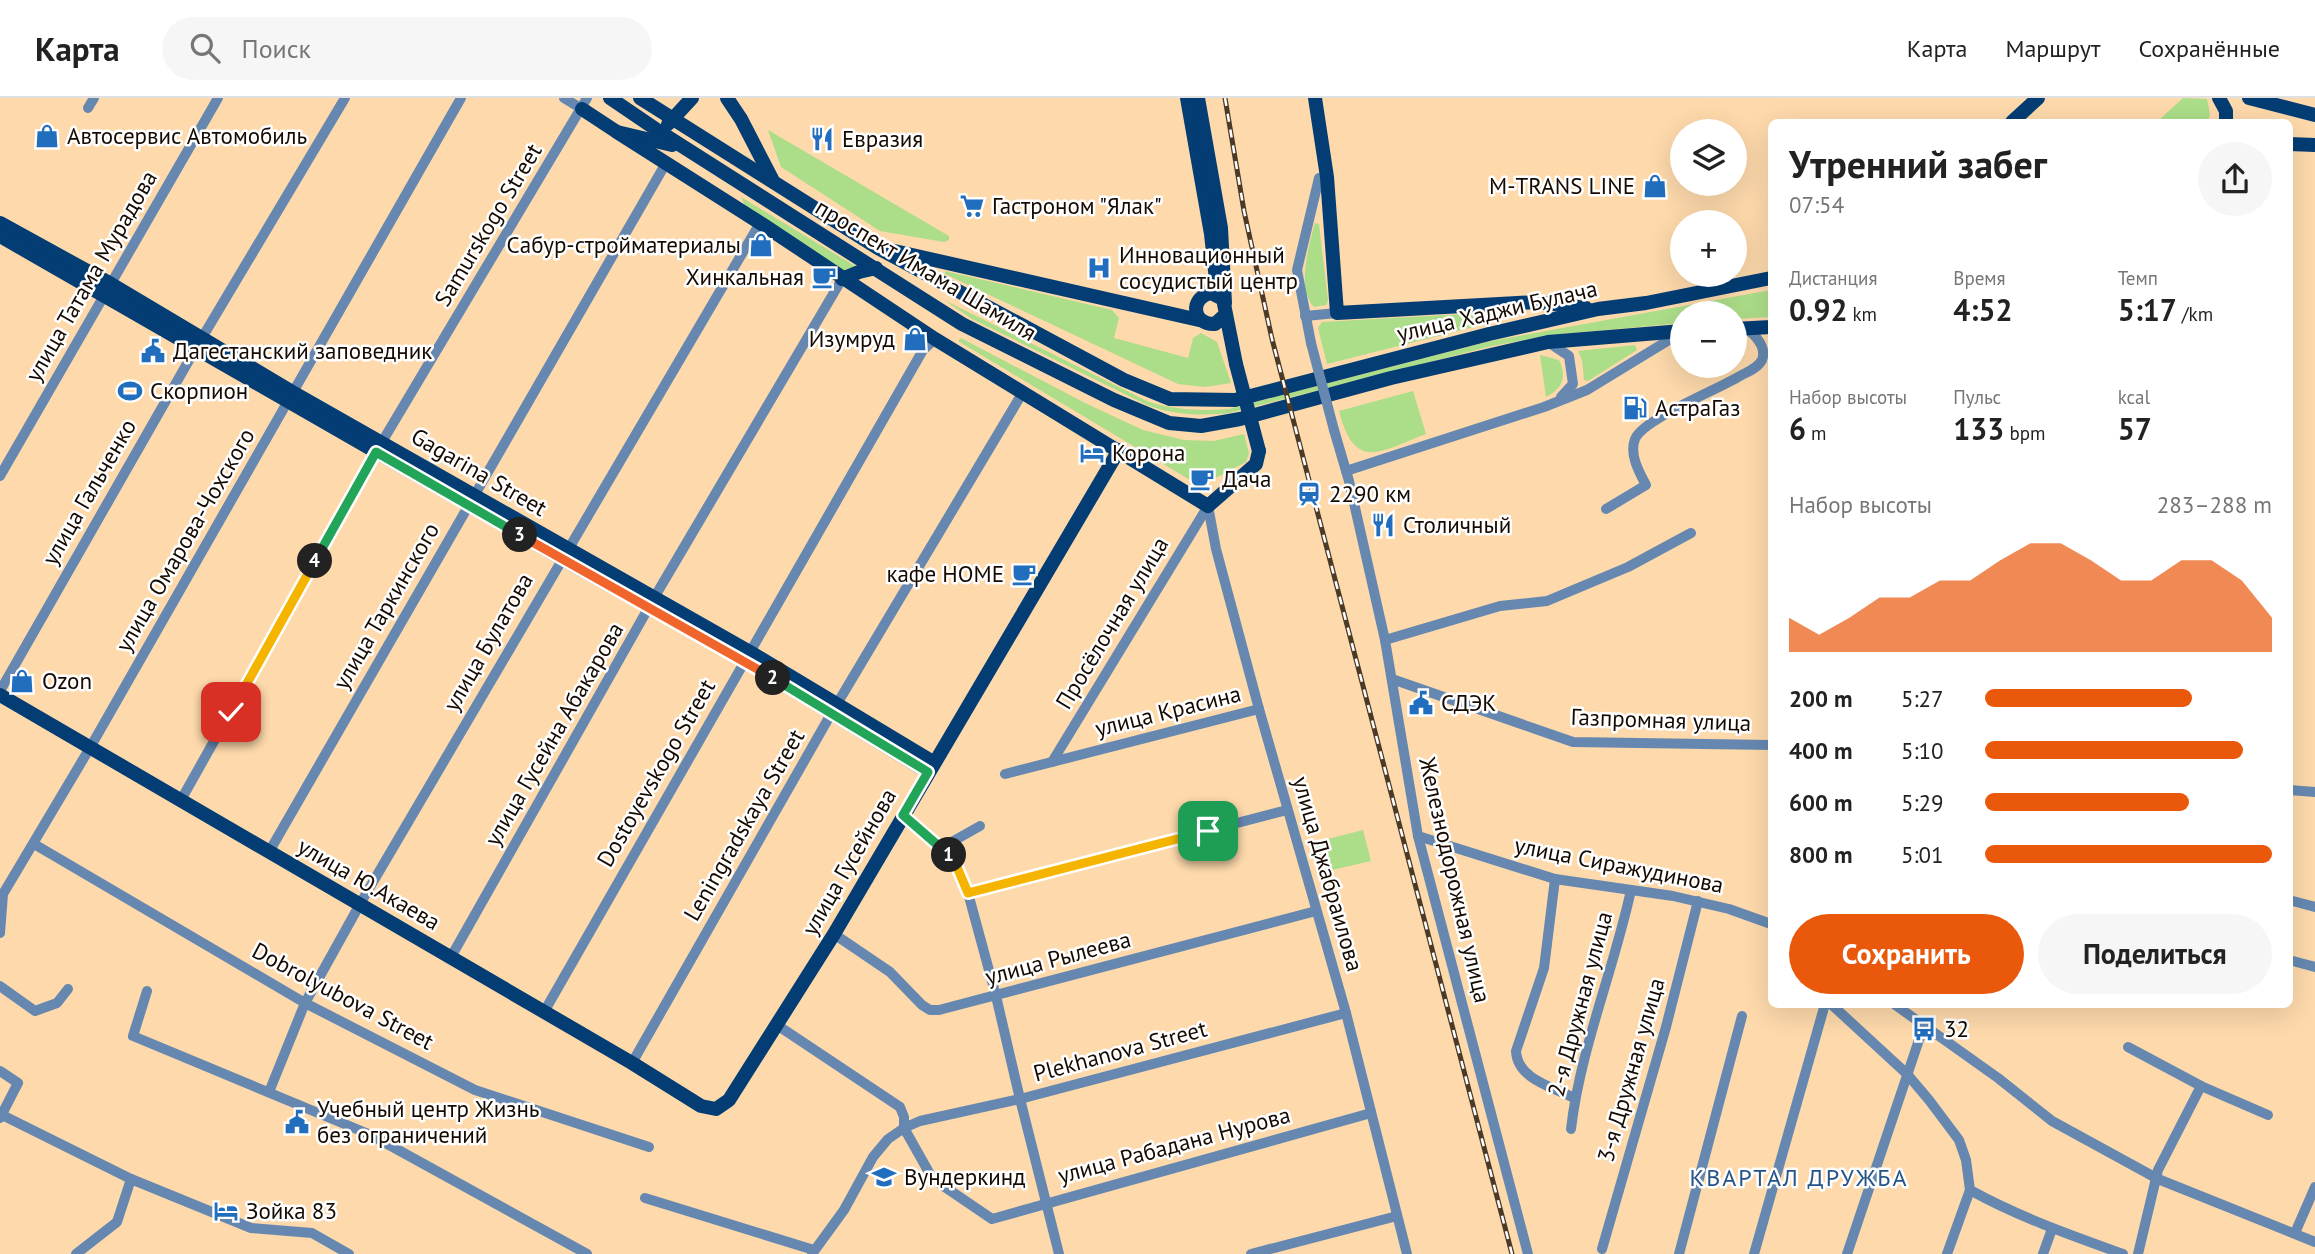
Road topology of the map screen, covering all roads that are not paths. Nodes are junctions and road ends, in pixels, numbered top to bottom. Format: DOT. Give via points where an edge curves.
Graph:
graph roads {
  1 [pos="218,98"];
  2 [pos="345,98"];
  3 [pos="461,98"];
  4 [pos="564,98"];
  5 [pos="610,98"];
  6 [pos="640,98"];
  7 [pos="692,98"];
  8 [pos="727,98"];
  9 [pos="1187,98"];
  10 [pos="1198,98"];
  11 [pos="1309,98"];
  12 [pos="1315,98"];
  13 [pos="2219,98"];
  14 [pos="2249,98"];
  15 [pos="2035,101"];
  16 [pos="584,104"];
  17 [pos="2315,115"];
  18 [pos="2015,119"];
  19 [pos="2029,119"];
  20 [pos="2226,119"];
  21 [pos="673,120"];
  22 [pos="617,132"];
  23 [pos="660,132"];
  24 [pos="2293,144"];
  25 [pos="2315,145"];
  26 [pos="687,149"];
  27 [pos="666,163"];
  28 [pos="726,174"];
  29 [pos="1323,177"];
  30 [pos="773,180"];
  31 [pos="747,215"];
  32 [pos="0,223"];
  33 [pos="760,223"];
  34 [pos="0,236"];
  35 [pos="878,248"];
  36 [pos="932,258"];
  37 [pos="876,268"];
  38 [pos="922,272"];
  39 [pos="842,279"];
  40 [pos="1768,279"];
  41 [pos="109,289"];
  42 [pos="1206,294"];
  43 [pos="1537,302"];
  44 [pos="1225,309"];
  45 [pos="1598,309"];
  46 [pos="1337,313"];
  47 [pos="1201,316"];
  48 [pos="1305,316"];
  49 [pos="1543,322"];
  50 [pos="962,324"];
  51 [pos="1768,327"];
  52 [pos="1747,329"];
  53 [pos="1670,333"];
  54 [pos="1747,334"];
  55 [pos="934,339"];
  56 [pos="1670,339"];
  57 [pos="1548,342"];
  58 [pos="199,344"];
  59 [pos="1231,346"];
  60 [pos="1747,372"];
  61 [pos="1737,378"];
  62 [pos="1023,392"];
  63 [pos="291,398"];
  64 [pos="1236,400"];
  65 [pos="1544,407"];
  66 [pos="1240,419"];
  67 [pos="379,447"];
  68 [pos="1118,450"];
  69 [pos="1346,471"];
  70 [pos="0,476"];
  71 [pos="472,500"];
  72 [pos="1208,506"];
  73 [pos="1606,509"];
  74 [pos="1692,533"];
  75 [pos="564,554"];
  76 [pos="652,603"];
  77 [pos="1385,640"];
  78 [pos="747,657"];
  79 [pos="1392,679"];
  80 [pos="0,693"];
  81 [pos="835,708"];
  82 [pos="1259,709"];
  83 [pos="1768,745"];
  84 [pos="90,748"];
  85 [pos="1052,762"];
  86 [pos="930,767"];
  87 [pos="1005,774"];
  88 [pos="2293,790"];
  89 [pos="2315,792"];
  90 [pos="181,800"];
  91 [pos="1287,810"];
  92 [pos="903,815"];
  93 [pos="980,826"];
  94 [pos="1418,836"];
  95 [pos="34,844"];
  96 [pos="941,848"];
  97 [pos="269,852"];
  98 [pos="1555,879"];
  99 [pos="1631,890"];
  100 [pos="968,893"];
  101 [pos="1698,901"];
  102 [pos="2293,902"];
  103 [pos="359,904"];
  104 [pos="2315,907"];
  105 [pos="1316,911"];
  106 [pos="1768,923"];
  107 [pos="0,933"];
  108 [pos="834,934"];
  109 [pos="451,957"];
  110 [pos="2293,961"];
  111 [pos="2315,967"];
  112 [pos="0,986"];
  113 [pos="68,989"];
  114 [pos="148,991"];
  115 [pos="996,996"];
  116 [pos="305,1003"];
  117 [pos="1824,1008"];
  118 [pos="1835,1008"];
  119 [pos="1900,1008"];
  120 [pos="544,1012"];
  121 [pos="1346,1013"];
  122 [pos="1742,1016"];
  123 [pos="777,1025"];
  124 [pos="1924,1025"];
  125 [pos="2128,1047"];
  126 [pos="632,1063"];
  127 [pos="0,1071"];
  128 [pos="1907,1073"];
  129 [pos="2201,1086"];
  130 [pos="269,1092"];
  131 [pos="1574,1098"];
  132 [pos="1020,1099"];
  133 [pos="716,1109"];
  134 [pos="1371,1113"];
  135 [pos="2268,1115"];
  136 [pos="1,1116"];
  137 [pos="904,1128"];
  138 [pos="1571,1129"];
  139 [pos="649,1147"];
  140 [pos="131,1179"];
  141 [pos="2158,1179"];
  142 [pos="2315,1187"];
  143 [pos="1970,1190"];
  144 [pos="645,1198"];
  145 [pos="1046,1203"];
  146 [pos="1397,1216"];
  147 [pos="2052,1229"];
  148 [pos="2295,1233"];
  149 [pos="2315,1242"];
  150 [pos="1602,1248"];
  151 [pos="813,1252"];
  152 [pos="76,1254"];
  153 [pos="349,1254"];
  154 [pos="587,1254"];
  155 [pos="1059,1254"];
  156 [pos="1251,1254"];
  157 [pos="1407,1254"];
  158 [pos="1528,1254"];
  159 [pos="1679,1254"];
  160 [pos="1754,1254"];
  161 [pos="1847,1254"];
  162 [pos="1947,1254"];
  163 [pos="2043,1254"];
  164 [pos="2123,1254"];
  165 [pos="2138,1254"];
  1 -- 41 [label="street, улица Татама Мурадова"];
  2 -- 58 [label="street, улица Гальченко"];
  3 -- 63 [label="street, улица Омарова-Чохского"];
  4 -- 16 [label="street"];
  5 -- 23 [label="main road, проспект Имама Шамиля"];
  6 -- 21 [label="main road, проспект Имама Шамиля"];
  7 -- 21 [label="main road"];
  8 -- 30 [label="main road"];
  9 -- 42 [label="main road" via="1216,280"];
  10 -- 44 [label="main road" via="1221,228"];
  11 -- 29 [label="main road"];
  12 -- 29 [label="main road"];
  13 -- 20 [label="main road"];
  14 -- 17 [label="main road"];
  15 -- 18 [label="main road"];
  15 -- 19 [label="main road"];
  16 -- 22 [label="main road, проспект Имама Шамиля"];
  16 -- 67 [label="street, Samurskogo Street"];
  21 -- 23 [label="main road"];
  21 -- 30 [label="main road, проспект Имама Шамиля"];
  22 -- 26 [label="main road"];
  22 -- 27 [label="main road, проспект Имама Шамиля"];
  23 -- 26 [label="main road, проспект Имама Шамиля"];
  24 -- 25 [label="main road"];
  26 -- 28 [label="main road, проспект Имама Шамиля"];
  27 -- 31 [label="main road, проспект Имама Шамиля"];
  27 -- 71 [label="street, улица Таркинского"];
  28 -- 31 [label="main road"];
  28 -- 37 [label="main road, проспект Имама Шамиля"];
  29 -- 46 [label="main road"];
  29 -- 48 [label="street, Железнодорожная улица" via="1297,270"];
  30 -- 35 [label="main road, проспект Имама Шамиля"];
  31 -- 33 [label="main road, проспект Имама Шамиля"];
  32 -- 41 [label="main road, Gagarina Street"];
  33 -- 39 [label="main road, проспект Имама Шамиля"];
  33 -- 75 [label="street, улица Булатова"];
  34 -- 41 [label="main road, Gagarina Street"];
  35 -- 36 [label="main road, проспект Имама Шамиля"];
  35 -- 38 [label="main road, проспект Имама Шамиля"];
  36 -- 38 [label="main road" via="924,259"];
  36 -- 47 [label="main road, проспект Имама Шамиля" via="1165,312"];
  37 -- 39 [label="main road"];
  37 -- 50 [label="main road, проспект Имама Шамиля"];
  38 -- 64 [label="main road, проспект Имама Шамиля" via="1124,380 1170,399"];
  39 -- 55 [label="main road, проспект Имама Шамиля"];
  39 -- 76 [label="street, улица Гусейна Абакарова"];
  40 -- 45 [label="main road, улица Хаджи Булача"];
  41 -- 58 [label="main road, Gagarina Street"];
  41 -- 70 [label="street, улица Татама Мурадова"];
  42 -- 44 [label="main road" via="1215,294"];
  42 -- 47 [label="main road" via="1197,300"];
  43 -- 45 [label="main road"];
  43 -- 46 [label="main road"];
  43 -- 49 [label="main road"];
  44 -- 47 [label="main road" via="1220,321"];
  44 -- 59 [label="main road"];
  45 -- 49 [label="main road, улица Хаджи Булача"];
  46 -- 48 [label="street"];
  47 -- 59 [label="main road"];
  48 -- 69 [label="street, Железнодорожная улица, bridge"];
  49 -- 64 [label="main road, улица Хаджи Булача"];
  50 -- 55 [label="main road"];
  50 -- 66 [label="main road, проспект Имама Шамиля" via="1169,423 1201,426"];
  51 -- 52 [label="main road"];
  53 -- 57 [label="main road, улица Хаджи Булача"];
  54 -- 60 [label="street" via="1760,343 1763,355"];
  55 -- 62 [label="main road, проспект Имама Шамиля"];
  55 -- 78 [label="street, Dostoyevskogo Street" via="923,350"];
  56 -- 65 [label="street" via="1587,390"];
  57 -- 65 [label="street" via="1569,356 1573,384"];
  57 -- 66 [label="main road, улица Хаджи Булача"];
  58 -- 63 [label="main road, Gagarina Street"];
  58 -- 80 [label="street, улица Гальченко"];
  59 -- 72 [label="main road, bridge" via="1259,451 1256,464"];
  61 -- 73 [label="street" via="1637,435 1634,459 1646,485"];
  62 -- 68 [label="main road, проспект Имама Шамиля"];
  62 -- 81 [label="street, Leningradskaya Street"];
  63 -- 67 [label="main road, Gagarina Street"];
  63 -- 84 [label="street, улица Омарова-Чохского"];
  65 -- 69 [label="street"];
  67 -- 71 [label="main road, Gagarina Street"];
  67 -- 90 [label="street, Samurskogo Street"];
  68 -- 72 [label="main road, проспект Имама Шамиля"];
  68 -- 86 [label="main road, улица Гусейнова"];
  69 -- 77 [label="street, Железнодорожная улица"];
  71 -- 75 [label="main road, Gagarina Street"];
  71 -- 97 [label="street, улица Таркинского"];
  72 -- 82 [label="street, улица Джабраилова"];
  72 -- 85 [label="street, Просёлочная улица"];
  74 -- 77 [label="street" via="1628,567 1547,601 1500,606"];
  75 -- 76 [label="main road, Gagarina Street"];
  75 -- 103 [label="street, улица Булатова"];
  76 -- 78 [label="main road, Gagarina Street"];
  76 -- 109 [label="street, улица Гусейна Абакарова"];
  77 -- 79 [label="street, Железнодорожная улица"];
  78 -- 81 [label="main road, Gagarina Street"];
  78 -- 120 [label="street, Dostoyevskogo Street"];
  79 -- 83 [label="street, Газпромная улица" via="1573,742"];
  79 -- 94 [label="street, Железнодорожная улица"];
  80 -- 84 [label="main road, улица Ю.Акаева"];
  81 -- 86 [label="main road, Gagarina Street"];
  81 -- 126 [label="street, Leningradskaya Street"];
  82 -- 85 [label="street, улица Красина"];
  82 -- 91 [label="street, улица Джабраилова"];
  84 -- 90 [label="main road, улица Ю.Акаева"];
  84 -- 95 [label="street, улица Омарова-Чохского"];
  85 -- 87 [label="street, улица Красина"];
  86 -- 92 [label="main road, улица Гусейнова"];
  88 -- 89 [label="street"];
  90 -- 97 [label="main road, улица Ю.Акаева"];
  91 -- 100 [label="street"];
  91 -- 105 [label="street, улица Джабраилова"];
  92 -- 96 [label="street"];
  92 -- 108 [label="main road, улица Гусейнова"];
  93 -- 96 [label="street"];
  94 -- 98 [label="street, улица Сиражудинова"];
  94 -- 158 [label="street, Железнодорожная улица"];
  95 -- 107 [label="street, улица Омарова-Чохского" via="3,894"];
  95 -- 116 [label="street, Dobrolyubova Street"];
  96 -- 100 [label="street" via="954,860"];
  97 -- 103 [label="main road, улица Ю.Акаева"];
  98 -- 99 [label="street, улица Сиражудинова"];
  98 -- 131 [label="street" via="1544,968 1516,1051 1522,1071"];
  99 -- 101 [label="street, улица Сиражудинова"];
  99 -- 131 [label="street, 2-я Дружная улица"];
  100 -- 115 [label="street"];
  101 -- 106 [label="street, улица Сиражудинова"];
  101 -- 150 [label="street, 3-я Дружная улица"];
  102 -- 104 [label="street"];
  103 -- 109 [label="main road, улица Ю.Акаева"];
  103 -- 116 [label="street, улица Булатова"];
  105 -- 115 [label="street, улица Рылеева"];
  105 -- 121 [label="street, улица Джабраилова"];
  108 -- 115 [label="street, улица Рылеева" via="890,972 930,1010"];
  108 -- 123 [label="main road, улица Гусейнова"];
  109 -- 120 [label="main road, улица Ю.Акаева"];
  110 -- 111 [label="street"];
  112 -- 113 [label="street" via="35,1011 57,1003"];
  114 -- 130 [label="street" via="133,1036"];
  115 -- 132 [label="street"];
  116 -- 130 [label="street, улица Булатова"];
  116 -- 139 [label="street, Dobrolyubova Street" via="475,1090"];
  117 -- 160 [label="street"];
  118 -- 128 [label="street"];
  119 -- 124 [label="street"];
  120 -- 126 [label="main road, улица Ю.Акаева"];
  121 -- 132 [label="street, Plekhanova Street"];
  121 -- 134 [label="street, улица Джабраилова"];
  122 -- 159 [label="street"];
  123 -- 133 [label="main road, улица Гусейнова" via="729,1100"];
  123 -- 137 [label="street" via="890,1098 900,1107"];
  124 -- 128 [label="street"];
  124 -- 141 [label="street" via="2052,1121"];
  125 -- 129 [label="street"];
  126 -- 133 [label="main road, улица Ю.Акаева" via="701,1106"];
  127 -- 136 [label="street" via="18,1083"];
  128 -- 143 [label="street" via="1959,1140"];
  128 -- 161 [label="street"];
  129 -- 135 [label="street"];
  129 -- 141 [label="street" via="2158,1170"];
  130 -- 154 [label="street" via="371,1135"];
  131 -- 138 [label="street, 2-я Дружная улица"];
  132 -- 137 [label="street, Plekhanova Street"];
  132 -- 145 [label="street"];
  134 -- 145 [label="street, улица Рабадана Нурова"];
  134 -- 146 [label="street, улица Джабраилова"];
  136 -- 140 [label="street"];
  137 -- 145 [label="street, улица Рабадана Нурова" via="931,1176 992,1219"];
  137 -- 151 [label="street, Plekhanova Street" via="873,1157 844,1210"];
  140 -- 152 [label="street" via="117,1222"];
  140 -- 153 [label="street" via="251,1228 312,1233"];
  141 -- 148 [label="street"];
  141 -- 165 [label="street"];
  142 -- 148 [label="street"];
  143 -- 147 [label="street"];
  143 -- 162 [label="street"];
  144 -- 151 [label="street"];
  145 -- 155 [label="street"];
  146 -- 156 [label="street"];
  146 -- 157 [label="street, улица Джабраилова"];
  147 -- 163 [label="street"];
  147 -- 164 [label="street"];
  148 -- 149 [label="street"];
}
